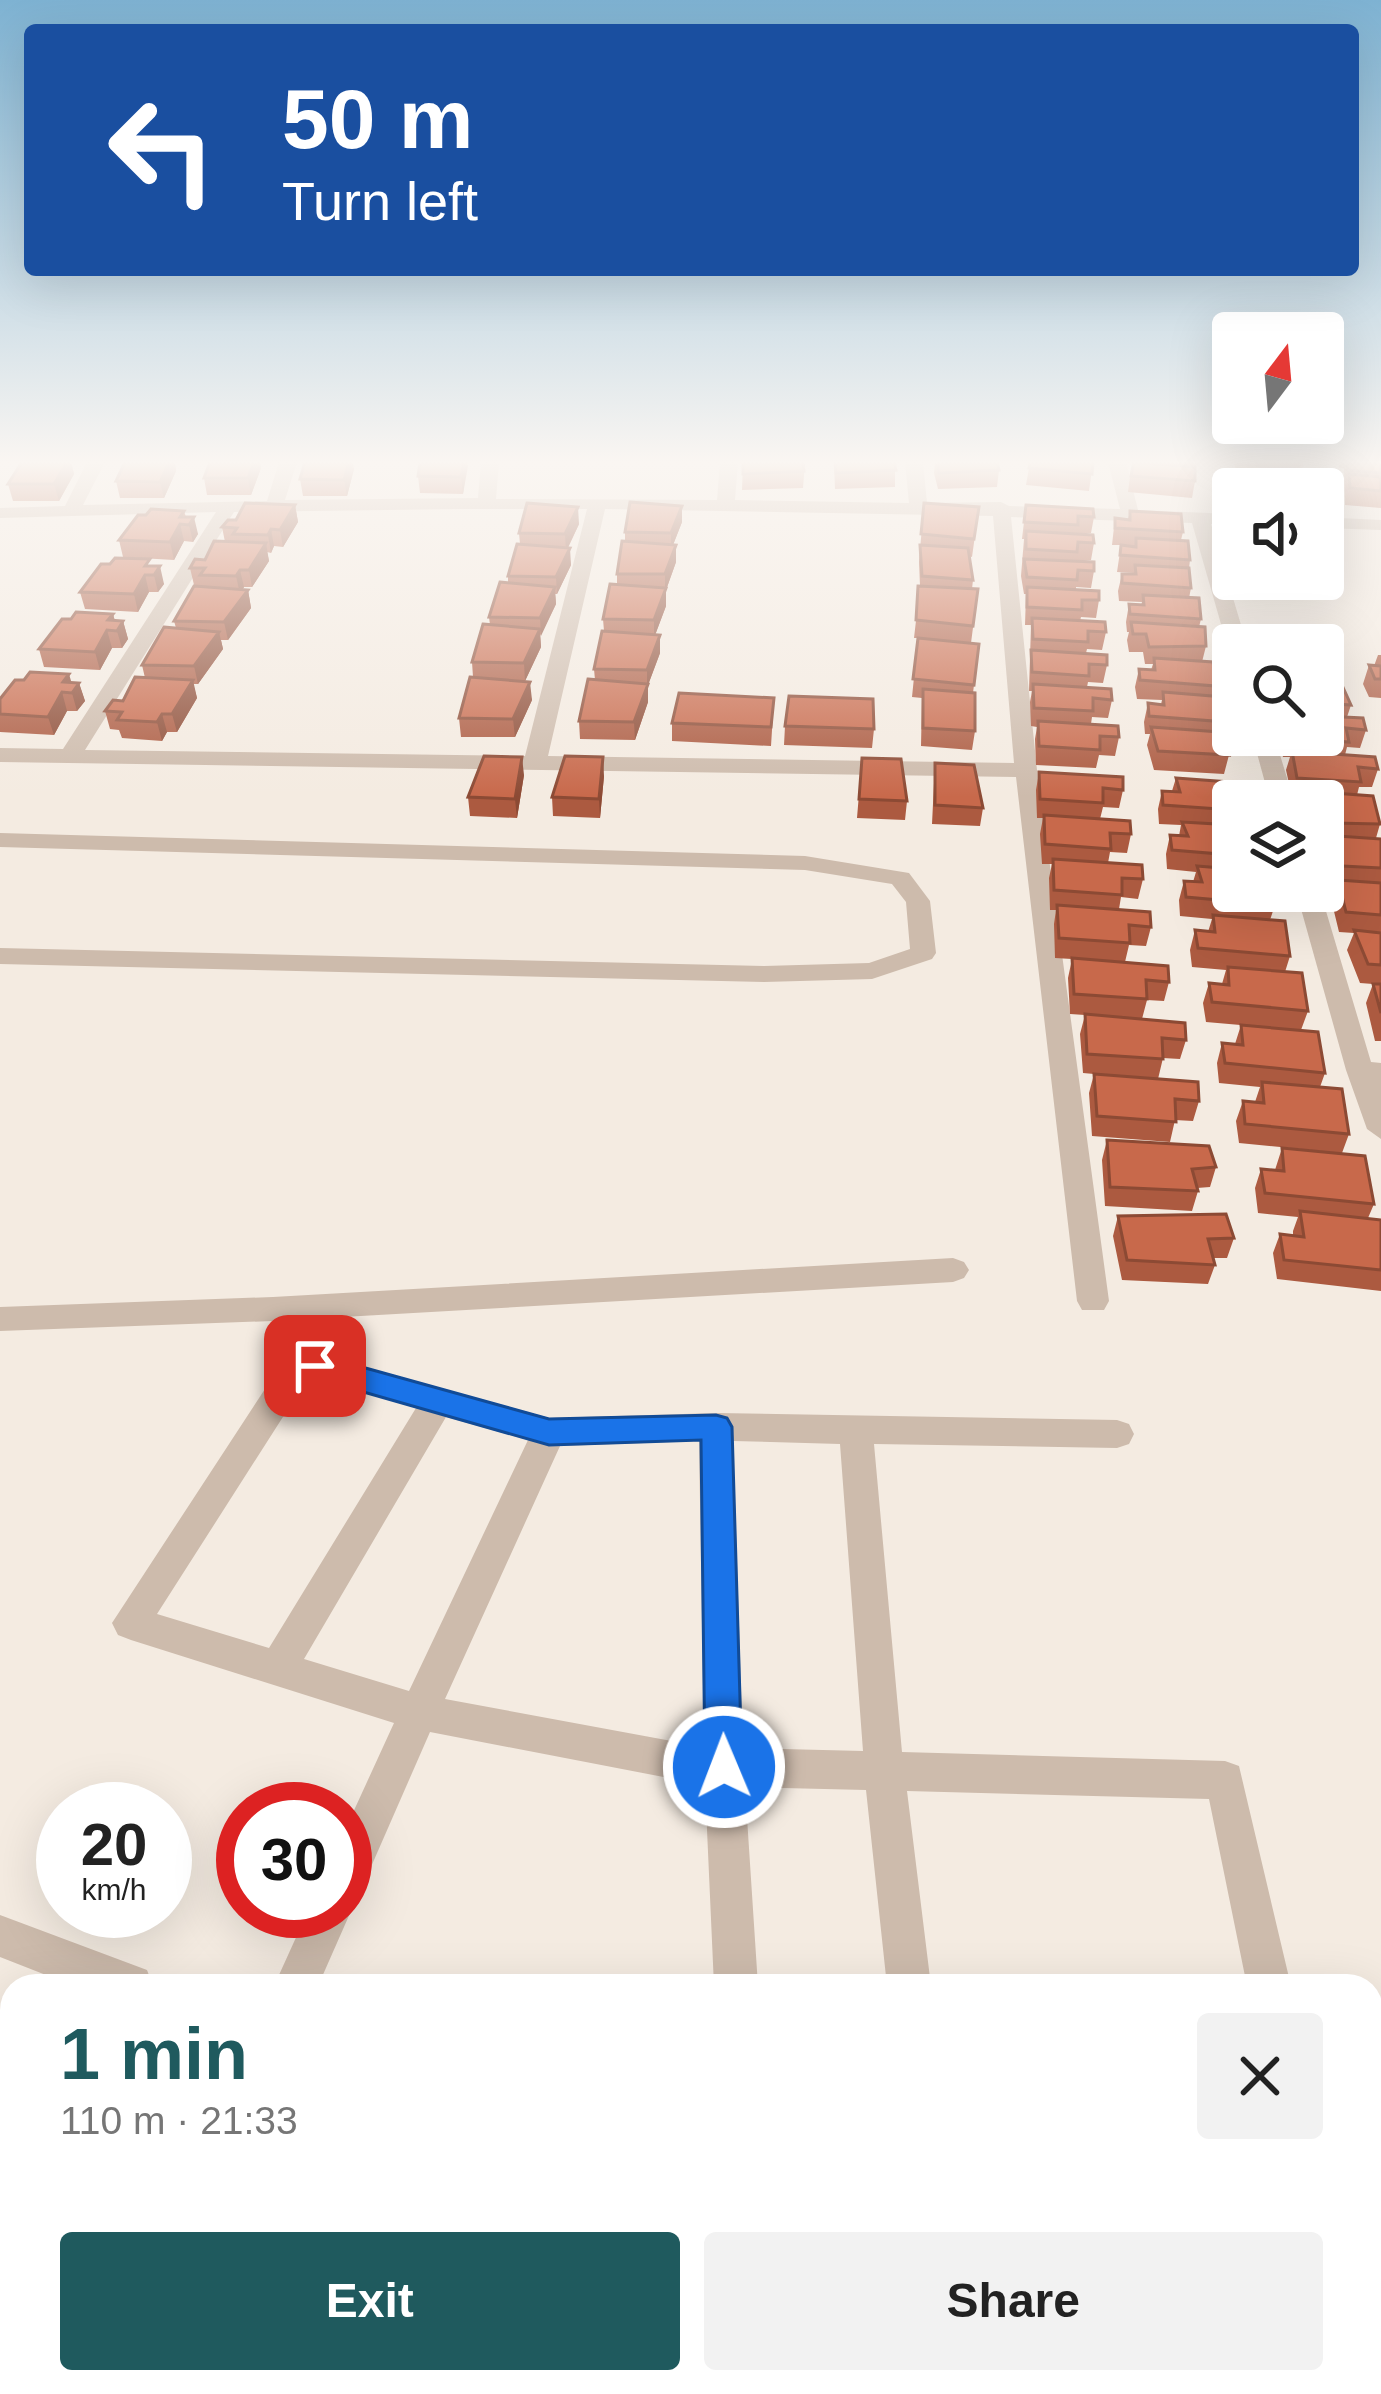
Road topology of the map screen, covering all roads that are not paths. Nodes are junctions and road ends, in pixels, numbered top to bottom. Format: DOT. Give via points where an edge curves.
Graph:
graph roads {
  1 [pos="186,574"];
  2 [pos="581,574"];
  3 [pos="1007,574"];
  4 [pos="1216,574"];
  5 [pos="1231,624"];
  6 [pos="0,754"];
  7 [pos="71,754"];
  8 [pos="535,762"];
  9 [pos="1026,770"];
  10 [pos="0,840"];
  11 [pos="1315,912"];
  12 [pos="0,956"];
  13 [pos="1370,1071"];
  14 [pos="1381,1130"];
  15 [pos="953,1270"];
  16 [pos="1094,1301"];
  17 [pos="0,1319"];
  18 [pos="438,1401"];
  19 [pos="716,1427"];
  20 [pos="856,1430"];
  21 [pos="549,1432"];
  22 [pos="1117,1435"];
  23 [pos="278,1668"];
  24 [pos="419,1712"];
  25 [pos="724,1767"];
  26 [pos="884,1771"];
  27 [pos="372,1817"];
  28 [pos="0,1936"];
  29 [pos="318,1938"];
  30 [pos="100,1974"];
  31 [pos="301,1974"];
  32 [pos="735,1974"];
  33 [pos="908,1974"];
  34 [pos="1266,1974"];
  1 -- 7 [label="street"];
  2 -- 8 [label="street"];
  3 -- 9 [label="street"];
  4 -- 5 [label="street"];
  6 -- 7 [label="street"];
  7 -- 8 [label="street"];
  8 -- 9 [label="street"];
  9 -- 16 [label="street"];
  10 -- 12 [label="street" via="805,863 900,878 918,902 923,953 872,971 764,974"];
  11 -- 13 [label="street"];
  13 -- 14 [label="street"];
  15 -- 17 [label="street"];
  18 -- 21 [label="street"];
  18 -- 23 [label="street"];
  18 -- 23 [label="street" via="315,1366 292,1375 131,1623"];
  19 -- 20 [label="street"];
  19 -- 21 [label="street"];
  19 -- 25 [label="street"];
  20 -- 22 [label="street"];
  20 -- 26 [label="street"];
  21 -- 24 [label="street"];
  23 -- 24 [label="street"];
  24 -- 25 [label="street"];
  24 -- 27 [label="street"];
  25 -- 26 [label="street"];
  25 -- 32 [label="street"];
  26 -- 33 [label="street"];
  26 -- 34 [label="street" via="1225,1780"];
  28 -- 30 [label="street"];
  29 -- 31 [label="street"];
}
